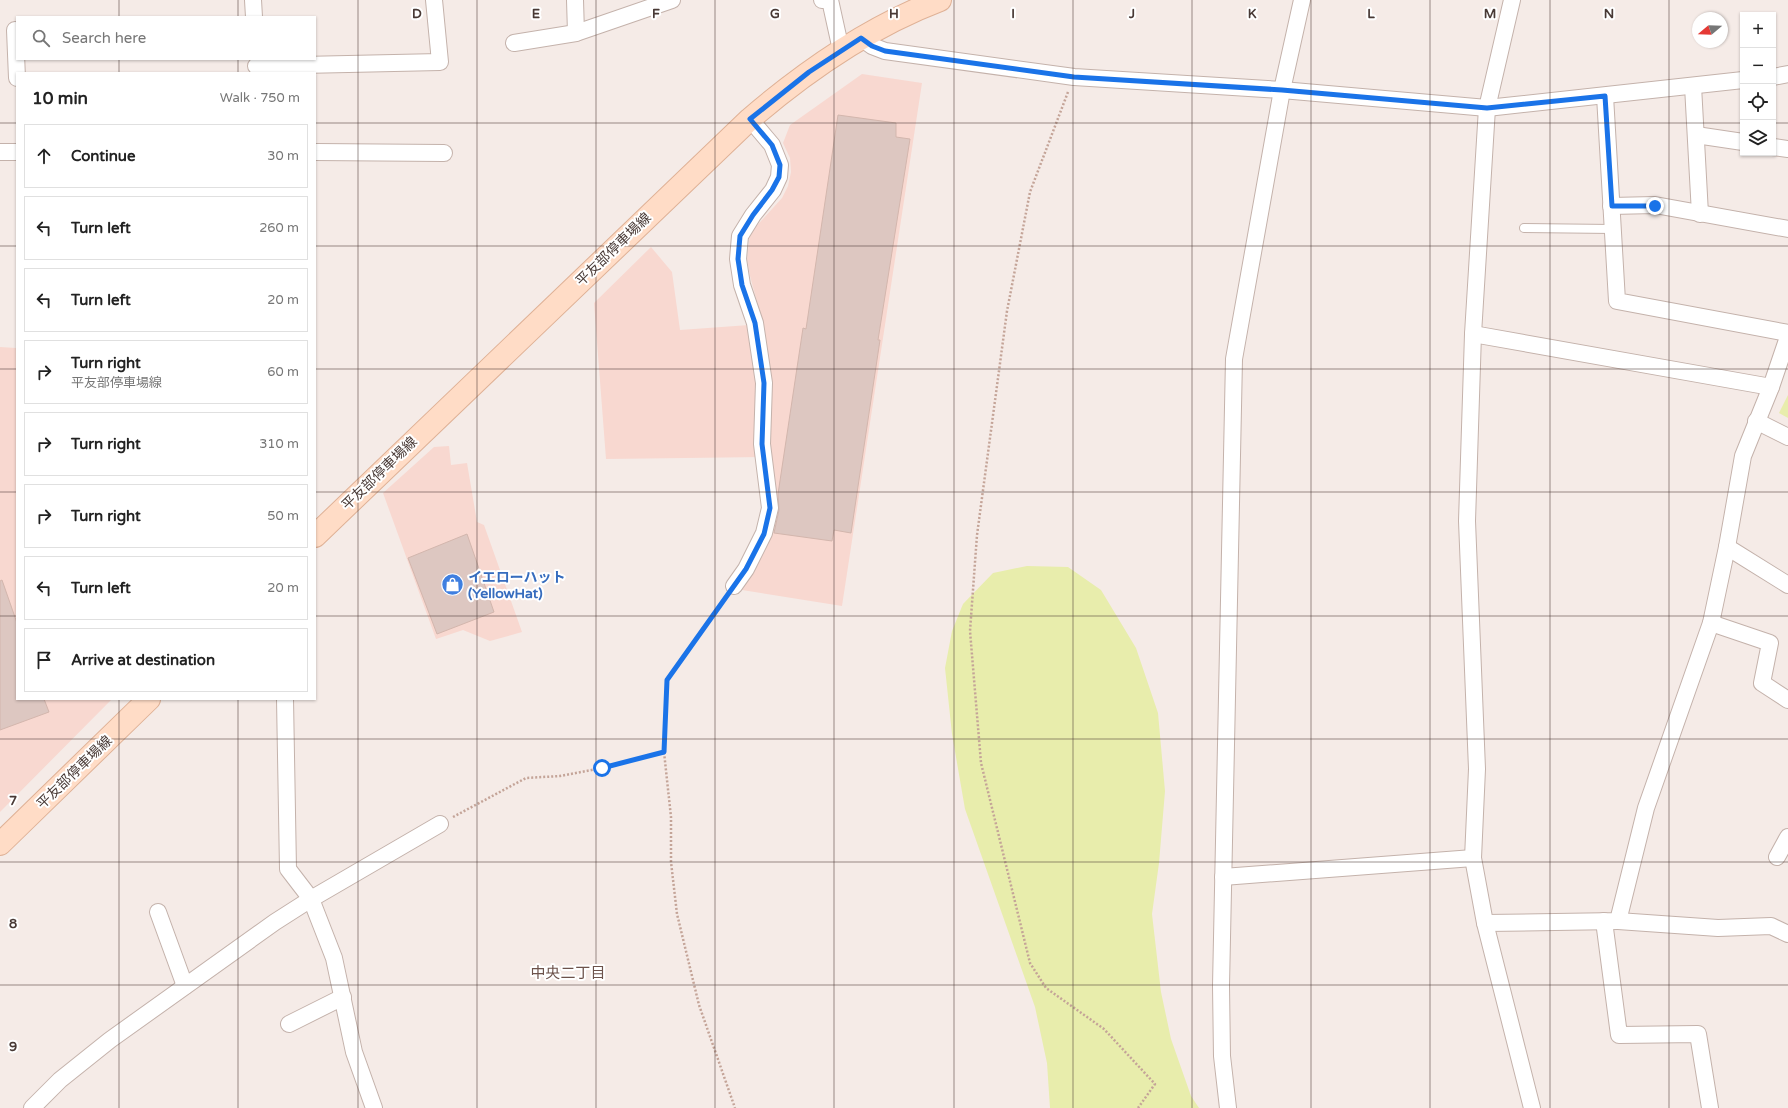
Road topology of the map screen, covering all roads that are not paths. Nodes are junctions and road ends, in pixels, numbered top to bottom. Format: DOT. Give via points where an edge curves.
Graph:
graph roads {
  1 [pos="253,0"];
  2 [pos="434,0"];
  3 [pos="575,0"];
  4 [pos="672,0"];
  5 [pos="822,0"];
  6 [pos="830,0"];
  7 [pos="940,0"];
  8 [pos="1302,0"];
  9 [pos="1512,0"];
  10 [pos="254,16"];
  11 [pos="11,30"];
  12 [pos="576,33"];
  13 [pos="861,38"];
  14 [pos="514,43"];
  15 [pos="841,50"];
  16 [pos="256,66"];
  17 [pos="16,72"];
  18 [pos="1788,74"];
  19 [pos="1776,76"];
  20 [pos="1740,80"];
  21 [pos="1693,86"];
  22 [pos="1282,90"];
  23 [pos="1605,96"];
  24 [pos="1487,108"];
  25 [pos="750,119"];
  26 [pos="1696,135"];
  27 [pos="1740,142"];
  28 [pos="1776,147"];
  29 [pos="1788,149"];
  30 [pos="0,152"];
  31 [pos="16,152"];
  32 [pos="316,152"];
  33 [pos="444,153"];
  34 [pos="1612,206"];
  35 [pos="1700,214"];
  36 [pos="1524,228"];
  37 [pos="1613,229"];
  38 [pos="1788,229"];
  39 [pos="1788,333"];
  40 [pos="1473,334"];
  41 [pos="1788,337"];
  42 [pos="1771,387"];
  43 [pos="1756,421"];
  44 [pos="1788,437"];
  45 [pos="316,535"];
  46 [pos="1727,546"];
  47 [pos="734,586"];
  48 [pos="1788,586"];
  49 [pos="1711,623"];
  50 [pos="148,700"];
  51 [pos="285,700"];
  52 [pos="1788,700"];
  53 [pos="440,824"];
  54 [pos="1788,837"];
  55 [pos="0,844"];
  56 [pos="1777,857"];
  57 [pos="1473,858"];
  58 [pos="1223,877"];
  59 [pos="311,899"];
  60 [pos="158,912"];
  61 [pos="1611,921"];
  62 [pos="1485,923"];
  63 [pos="1788,934"];
  64 [pos="185,986"];
  65 [pos="343,998"];
  66 [pos="289,1024"];
  67 [pos="32,1108"];
  68 [pos="374,1108"];
  69 [pos="1228,1108"];
  70 [pos="1532,1108"];
  71 [pos="1710,1108"];
  1 -- 10 [label="street"];
  2 -- 16 [label="street" via="440,62"];
  3 -- 12 [label="street"];
  4 -- 12 [label="street"];
  5 -- 6 [label="street"];
  6 -- 15 [label="street"];
  7 -- 13 [label="main road, 平友部停車場線"];
  8 -- 22 [label="street"];
  9 -- 24 [label="street"];
  11 -- 17 [label="street"];
  12 -- 14 [label="street"];
  13 -- 15 [label="main road, 平友部停車場線"];
  13 -- 22 [label="street" via="885,51 1074,77"];
  15 -- 25 [label="main road, 平友部停車場線"];
  18 -- 19 [label="street"];
  20 -- 21 [label="street"];
  21 -- 23 [label="street"];
  21 -- 26 [label="street"];
  22 -- 24 [label="street"];
  22 -- 58 [label="street" via="1234,359"];
  23 -- 24 [label="street"];
  23 -- 34 [label="street"];
  24 -- 40 [label="street"];
  25 -- 45 [label="main road, 平友部停車場線"];
  25 -- 47 [label="street" via="772,145 780,165 779,177 772,190 740,236 738,259 742,285 755,323 764,383 762,444 770,508 764,534"];
  26 -- 27 [label="street"];
  26 -- 35 [label="street"];
  28 -- 29 [label="street"];
  30 -- 31 [label="street"];
  32 -- 33 [label="street"];
  34 -- 35 [label="street" via="1655,206"];
  34 -- 37 [label="street"];
  35 -- 38 [label="street"];
  36 -- 37 [label="lane"];
  37 -- 39 [label="street" via="1617,301"];
  40 -- 42 [label="street"];
  40 -- 57 [label="street" via="1467,521 1477,769"];
  41 -- 42 [label="street"];
  42 -- 43 [label="street"];
  43 -- 44 [label="street"];
  43 -- 46 [label="street" via="1743,456"];
  46 -- 48 [label="street"];
  46 -- 49 [label="street"];
  49 -- 52 [label="street" via="1770,643 1762,683"];
  49 -- 61 [label="street" via="1646,808"];
  50 -- 55 [label="main road, 平友部停車場線"];
  51 -- 59 [label="street" via="288,869"];
  53 -- 59 [label="street"];
  54 -- 56 [label="street"];
  57 -- 58 [label="street"];
  57 -- 62 [label="street"];
  58 -- 69 [label="street" via="1220,986"];
  59 -- 64 [label="street"];
  59 -- 65 [label="street" via="334,958"];
  60 -- 64 [label="street"];
  61 -- 62 [label="street"];
  61 -- 63 [label="street" via="1718,928 1771,926"];
  61 -- 71 [label="street" via="1619,1035 1698,1034"];
  62 -- 70 [label="street"];
  64 -- 67 [label="street" via="110,1040 60,1080"];
  65 -- 66 [label="street"];
  65 -- 68 [label="street" via="354,1052"];
}
